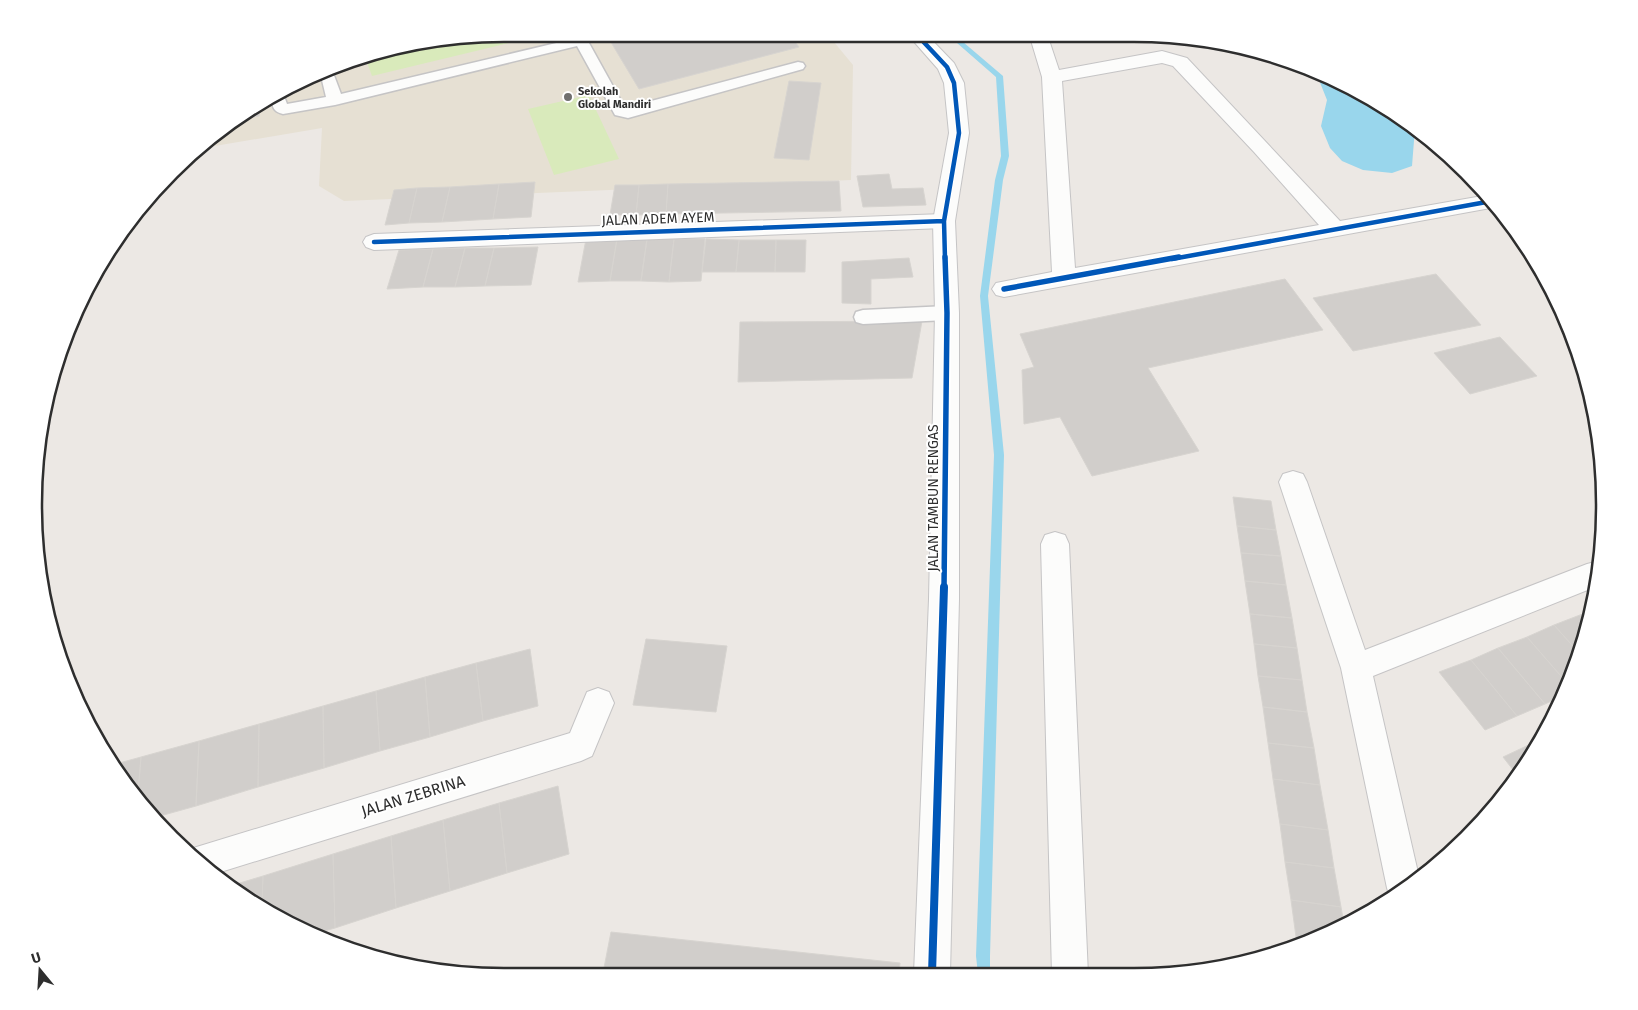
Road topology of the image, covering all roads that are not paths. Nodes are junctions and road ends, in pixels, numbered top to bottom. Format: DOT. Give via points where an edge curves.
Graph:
graph roads {
  1 [pos="563,42"];
  2 [pos="581,42"];
  3 [pos="924,42"];
  4 [pos="1041,42"];
  5 [pos="798,66"];
  6 [pos="1052,77"];
  7 [pos="328,78"];
  8 [pos="335,100"];
  9 [pos="279,101"];
  10 [pos="1483,203"];
  11 [pos="944,221"];
  12 [pos="1335,229"];
  13 [pos="374,242"];
  14 [pos="1064,278"];
  15 [pos="1004,290"];
  16 [pos="947,313"];
  17 [pos="863,317"];
  18 [pos="1293,482"];
  19 [pos="1055,544"];
  20 [pos="1590,576"];
  21 [pos="1356,668"];
  22 [pos="598,703"];
  23 [pos="207,859"];
  24 [pos="1402,881"];
  25 [pos="932,968"];
  26 [pos="1070,968"];
  1 -- 8 [label="lane"];
  2 -- 5 [label="lane" via="620,112 628,113"];
  3 -- 11 [label="street, JALAN TAMBUN RENGAS" via="947,67 954,83 959,133"];
  4 -- 6 [label="street"];
  6 -- 12 [label="street" via="1162,57 1180,62"];
  6 -- 14 [label="street"];
  7 -- 8 [label="lane"];
  8 -- 9 [label="lane" via="283,109"];
  10 -- 12 [label="street"];
  11 -- 13 [label="street, JALAN ADEM AYEM"];
  11 -- 16 [label="street, JALAN TAMBUN RENGAS"];
  12 -- 14 [label="street"];
  14 -- 15 [label="street"];
  16 -- 17 [label="lane"];
  16 -- 25 [label="street, JALAN TAMBUN RENGAS" via="944,599"];
  18 -- 21 [label="street"];
  19 -- 26 [label="street"];
  20 -- 21 [label="street"];
  21 -- 24 [label="street"];
  22 -- 23 [label="street, JALAN ZEBRINA" via="581,745"];
}
